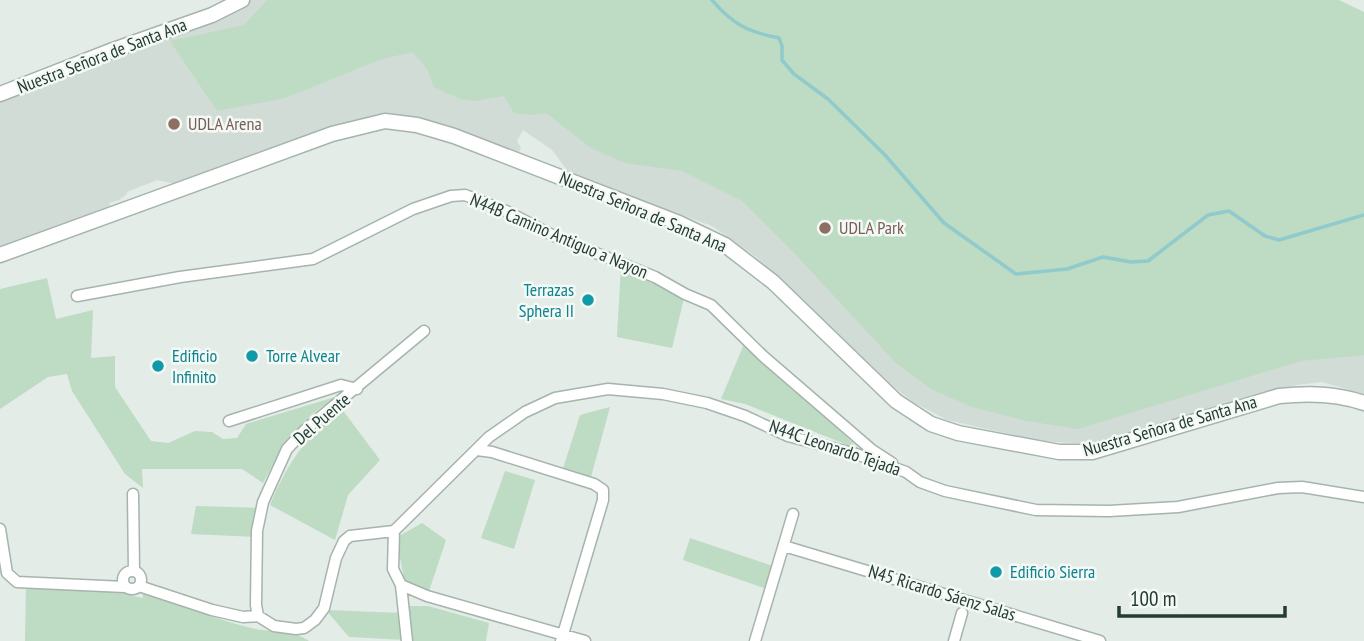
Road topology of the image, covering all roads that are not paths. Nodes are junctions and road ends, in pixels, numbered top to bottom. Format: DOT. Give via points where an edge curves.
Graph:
graph roads {
  1 [pos="242,0"];
  2 [pos="0,94"];
  3 [pos="0,255"];
  4 [pos="77,296"];
  5 [pos="424,331"];
  6 [pos="357,389"];
  7 [pos="1364,403"];
  8 [pos="229,421"];
  9 [pos="477,450"];
  10 [pos="906,472"];
  11 [pos="133,494"];
  12 [pos="1364,497"];
  13 [pos="793,514"];
  14 [pos="0,529"];
  15 [pos="394,531"];
  16 [pos="785,546"];
  17 [pos="134,571"];
  18 [pos="401,585"];
  19 [pos="139,586"];
  20 [pos="125,587"];
  21 [pos="962,613"];
  22 [pos="258,616"];
  23 [pos="562,638"];
  24 [pos="407,641"];
  25 [pos="585,641"];
  26 [pos="755,641"];
  27 [pos="954,641"];
  28 [pos="1100,641"];
  1 -- 2 [label="street, Nuestra Señora de Santa Ana"];
  3 -- 7 [label="street, Nuestra Señora de Santa Ana" via="332,134 385,121 454,136 725,245 773,282 896,401 943,429 1033,448 1092,452 1279,396 1333,395"];
  4 -- 10 [label="street, N44B Camino Antiguo a Nayon" via="313,260 413,209 465,195 655,276 710,305 866,445"];
  5 -- 6 [label="street, Del Puente"];
  6 -- 8 [label="street" via="341,385"];
  6 -- 22 [label="street, Del Puente" via="306,429 287,449 275,473 257,531"];
  9 -- 10 [label="street, N44C Leonardo Tejada" via="525,412 555,398 608,389 707,403 788,436"];
  9 -- 15 [label="street, N44C Leonardo Tejada"];
  9 -- 23 [label="street" via="603,490"];
  10 -- 12 [label="street, N44C Leonardo Tejada" via="945,491 1036,510 1178,507 1302,487"];
  11 -- 17 [label="street"];
  13 -- 16 [label="street"];
  14 -- 20 [label="street" via="6,573 16,582"];
  15 -- 18 [label="street" via="393,569"];
  15 -- 22 [label="street" via="350,536 344,541 324,608 304,628 274,626"];
  16 -- 26 [label="street"];
  16 -- 28 [label="street, N45 Ricardo Sáenz Salas"];
  17 -- 19 [label="street" via="141,577"];
  17 -- 20 [label="street" via="123,576"];
  18 -- 23 [label="street"];
  18 -- 24 [label="street"];
  19 -- 20 [label="street"];
  19 -- 22 [label="street" via="212,610"];
  21 -- 27 [label="street"];
  23 -- 25 [label="street"];
}
